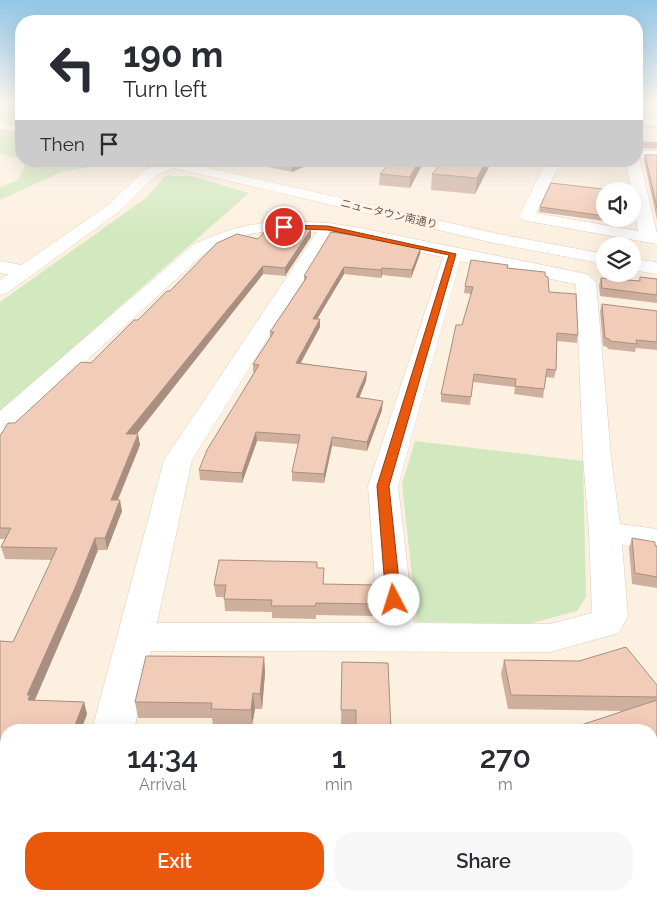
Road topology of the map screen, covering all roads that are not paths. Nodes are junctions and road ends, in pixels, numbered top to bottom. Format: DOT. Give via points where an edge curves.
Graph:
graph roads {
  1 [pos="643,154"];
  2 [pos="657,155"];
  3 [pos="162,167"];
  4 [pos="193,167"];
  5 [pos="551,167"];
  6 [pos="634,167"];
  7 [pos="328,228"];
  8 [pos="652,238"];
  9 [pos="453,254"];
  10 [pos="596,257"];
  11 [pos="641,265"];
  12 [pos="0,267"];
  13 [pos="657,268"];
  14 [pos="26,271"];
  15 [pos="0,289"];
  16 [pos="0,424"];
  17 [pos="605,532"];
  18 [pos="657,540"];
  19 [pos="136,637"];
  20 [pos="397,637"];
  21 [pos="114,724"];
  1 -- 2 [label="street"];
  3 -- 14 [label="street" via="151,172 114,208"];
  4 -- 10 [label="street, ニュータウン南通り" via="494,238"];
  5 -- 8 [label="street" via="527,216"];
  6 -- 8 [label="street"];
  7 -- 9 [label="street"];
  7 -- 16 [label="street" via="273,227 236,233 209,243"];
  7 -- 19 [label="street" via="178,460"];
  9 -- 17 [label="street" via="586,282 598,304 597,457"];
  9 -- 20 [label="street" via="383,486"];
  11 -- 13 [label="street"];
  12 -- 14 [label="street"];
  14 -- 15 [label="street"];
  17 -- 18 [label="street"];
  17 -- 20 [label="street" via="610,616 606,623 550,638"];
  19 -- 20 [label="street"];
  19 -- 21 [label="street"];
}
